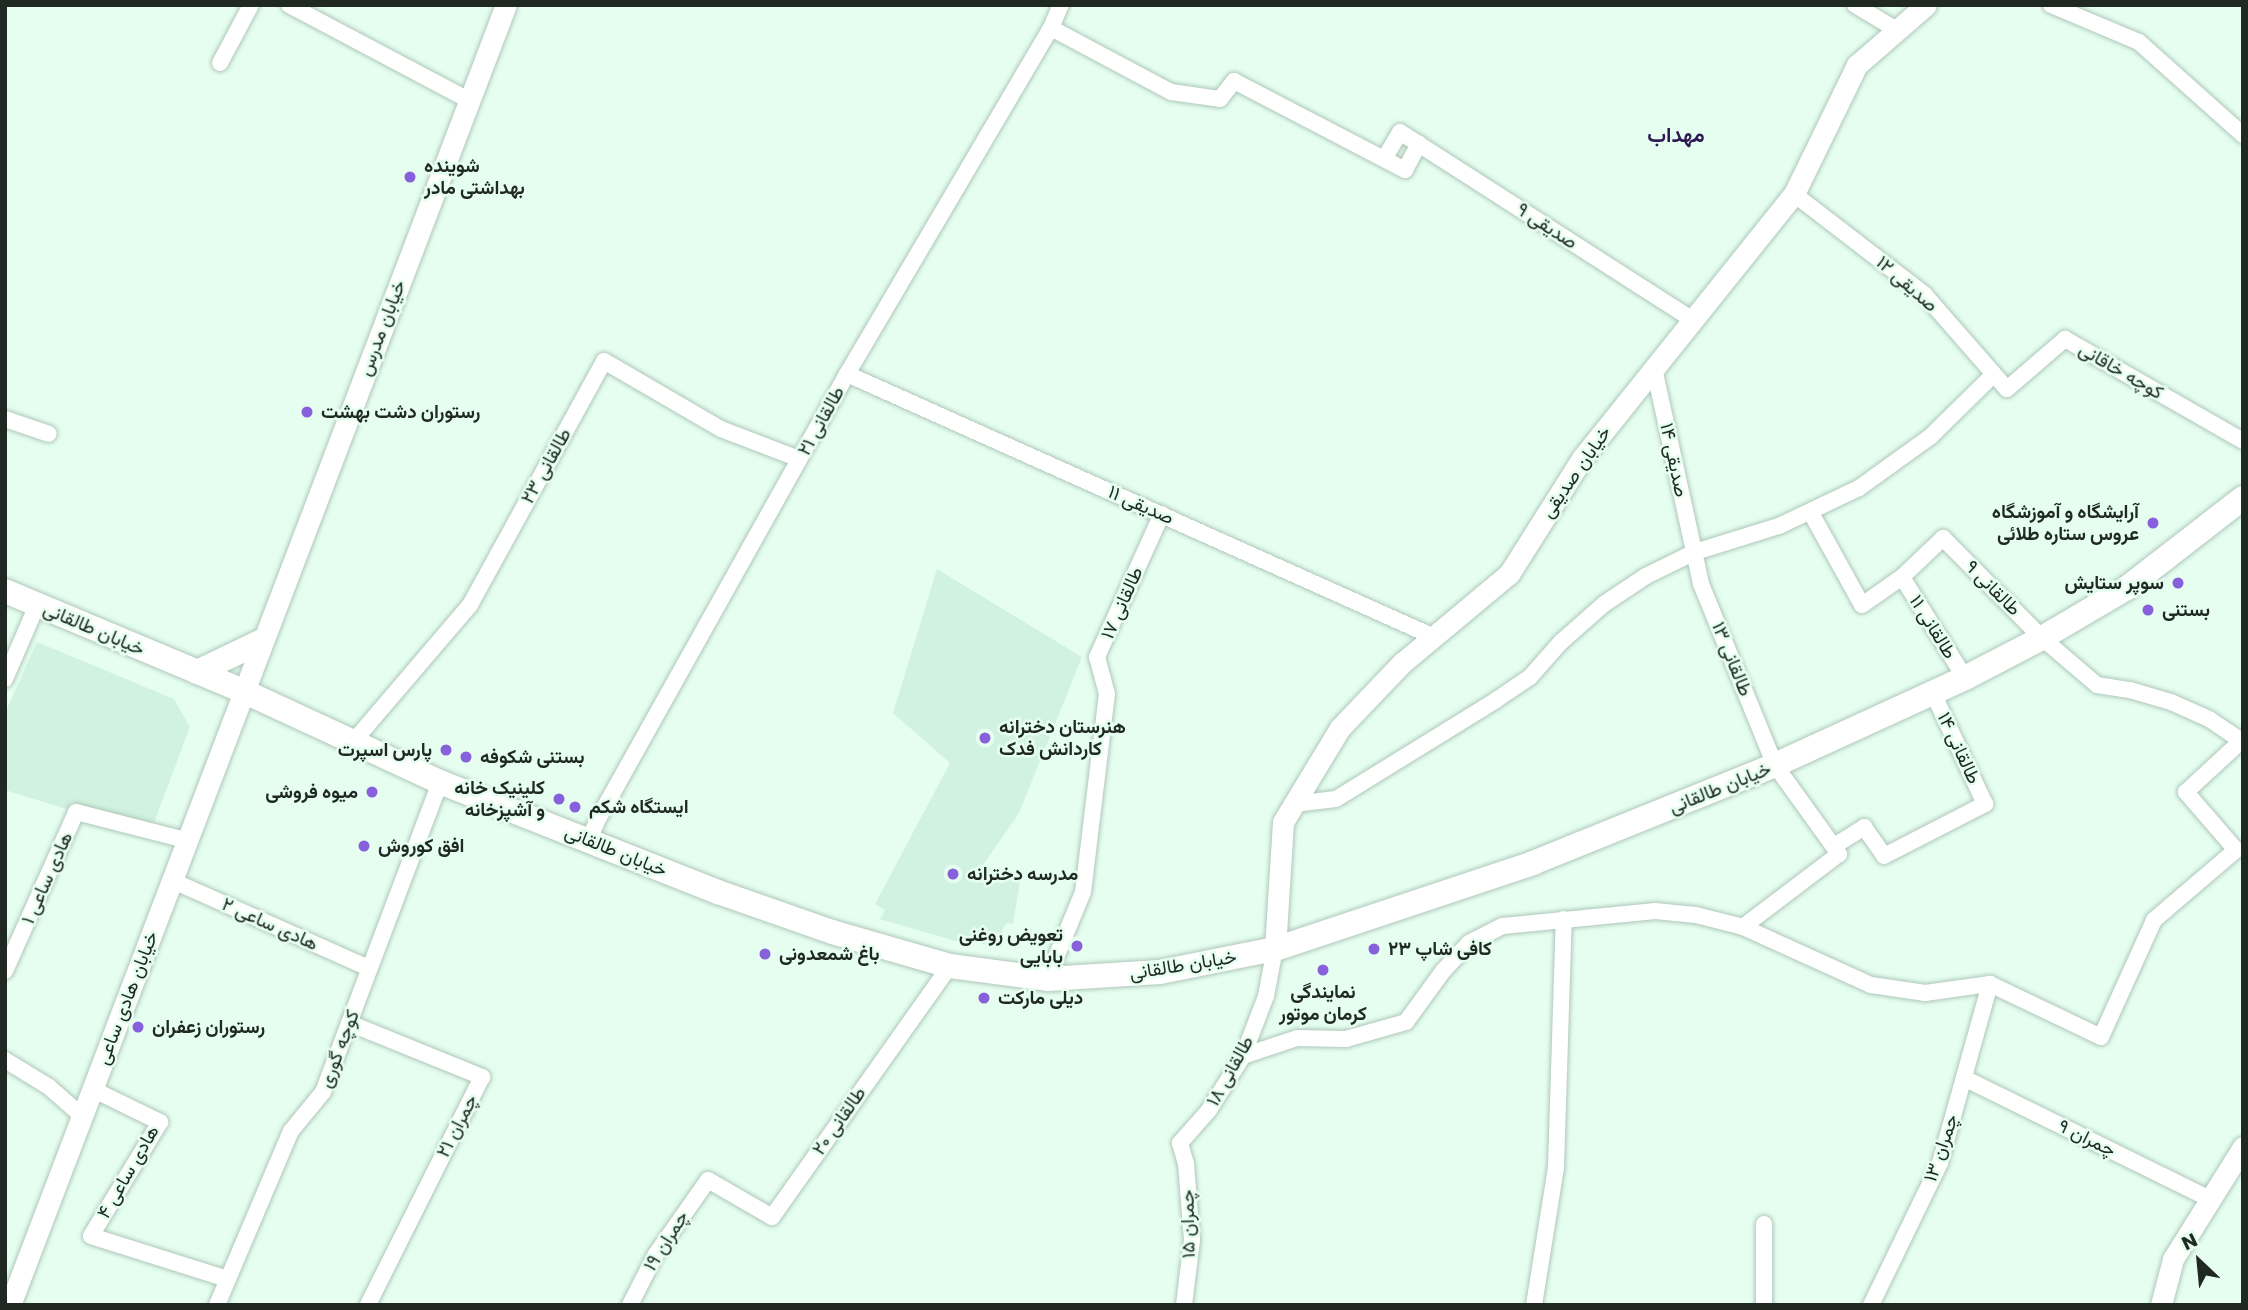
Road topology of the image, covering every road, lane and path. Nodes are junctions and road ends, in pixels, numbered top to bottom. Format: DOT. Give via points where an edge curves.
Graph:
graph roads {
  1 [pos="251,5"];
  2 [pos="289,5"];
  3 [pos="506,5"];
  4 [pos="1060,5"];
  5 [pos="1855,5"];
  6 [pos="1926,5"];
  7 [pos="2051,5"];
  8 [pos="1051,28"];
  9 [pos="1897,30"];
  10 [pos="220,63"];
  11 [pos="470,101"];
  12 [pos="2243,135"];
  13 [pos="1419,144"];
  14 [pos="1384,159"];
  15 [pos="1794,194"];
  16 [pos="1693,320"];
  17 [pos="1654,368"];
  18 [pos="1994,373"];
  19 [pos="847,374"];
  20 [pos="2007,388"];
  21 [pos="5,419"];
  22 [pos="49,434"];
  23 [pos="2243,441"];
  24 [pos="799,459"];
  25 [pos="2243,498"];
  26 [pos="1811,513"];
  27 [pos="1161,514"];
  28 [pos="1695,552"];
  29 [pos="1902,577"];
  30 [pos="5,591"];
  31 [pos="37,605"];
  32 [pos="1434,636"];
  33 [pos="2042,638"];
  34 [pos="262,641"];
  35 [pos="197,672"];
  36 [pos="1965,678"];
  37 [pos="5,679"];
  38 [pos="243,691"];
  39 [pos="1933,693"];
  40 [pos="2242,741"];
  41 [pos="353,742"];
  42 [pos="1776,765"];
  43 [pos="440,782"];
  44 [pos="1294,804"];
  45 [pos="186,840"];
  46 [pos="589,840"];
  47 [pos="1836,850"];
  48 [pos="2239,850"];
  49 [pos="171,880"];
  50 [pos="1564,919"];
  51 [pos="1743,927"];
  52 [pos="1275,949"];
  53 [pos="950,966"];
  54 [pos="369,968"];
  55 [pos="5,971"];
  56 [pos="1047,979"];
  57 [pos="1990,984"];
  58 [pos="349,1023"];
  59 [pos="1243,1056"];
  60 [pos="5,1060"];
  61 [pos="1964,1078"];
  62 [pos="92,1089"];
  63 [pos="82,1116"];
  64 [pos="1180,1143"];
  65 [pos="2243,1147"];
  66 [pos="708,1180"];
  67 [pos="2210,1199"];
  68 [pos="1764,1224"];
  69 [pos="227,1279"];
  70 [pos="10,1305"];
  71 [pos="217,1305"];
  72 [pos="368,1305"];
  73 [pos="630,1305"];
  74 [pos="1184,1305"];
  75 [pos="1534,1305"];
  76 [pos="1764,1305"];
  77 [pos="1871,1305"];
  78 [pos="2161,1305"];
  1 -- 10 [label="street"];
  2 -- 11 [label="street"];
  3 -- 11 [label="main road, خیابان مدرس"];
  4 -- 8 [label="street, طالقانی ۲۱"];
  5 -- 9 [label="street"];
  6 -- 9 [label="main road, خیابان صدیقی"];
  7 -- 12 [label="street" via="2139,42"];
  8 -- 14 [label="street" via="1171,92 1220,99 1234,81"];
  8 -- 19 [label="street, طالقانی ۲۱"];
  9 -- 15 [label="main road, خیابان صدیقی" via="1857,65"];
  11 -- 34 [label="main road, خیابان مدرس"];
  13 -- 14 [label="street" via="1405,170"];
  13 -- 14 [label="street, صدیقی ۹" via="1401,132"];
  13 -- 16 [label="street, صدیقی ۹"];
  15 -- 16 [label="main road, خیابان صدیقی"];
  15 -- 18 [label="street, صدیقی ۱۲" via="1924,294"];
  16 -- 17 [label="main road, خیابان صدیقی"];
  17 -- 28 [label="street, صدیقی ۱۴"];
  17 -- 32 [label="main road, خیابان صدیقی" via="1583,457 1509,574"];
  18 -- 20 [label="street, صدیقی ۱۲"];
  18 -- 26 [label="street" via="1948,421 1896,463"];
  19 -- 24 [label="street, طالقانی ۲۱"];
  19 -- 27 [label="street, صدیقی ۱۱"];
  20 -- 23 [label="street, کوچه خاقانی" via="2065,339"];
  21 -- 22 [label="street"];
  24 -- 41 [label="street, طالقانی ۲۳" via="721,429 604,361 470,605"];
  24 -- 46 [label="street, طالقانی ۲۱"];
  25 -- 33 [label="main road, خیابان طالقانی" via="2127,587"];
  26 -- 28 [label="street"];
  26 -- 29 [label="street" via="1863,605"];
  27 -- 32 [label="street, صدیقی ۱۱"];
  27 -- 56 [label="street, طالقانی ۱۷" via="1097,657 1107,694 1083,892"];
  28 -- 42 [label="street, طالقانی ۱۳" via="1701,584"];
  28 -- 44 [label="street" via="1604,604 1530,677 1455,727 1336,799"];
  29 -- 33 [label="street, طالقانی ۹" via="1943,538"];
  29 -- 36 [label="street, طالقانی ۱۱"];
  30 -- 31 [label="main road, خیابان طالقانی"];
  31 -- 35 [label="main road, خیابان طالقانی"];
  31 -- 37 [label="street"];
  32 -- 44 [label="main road, خیابان صدیقی" via="1340,728"];
  33 -- 36 [label="main road, خیابان طالقانی"];
  33 -- 40 [label="street, طالقانی ۹" via="2097,685 2171,702"];
  34 -- 35 [label="main road"];
  34 -- 38 [label="main road, خیابان مدرس"];
  35 -- 38 [label="main road, خیابان طالقانی"];
  36 -- 39 [label="main road, خیابان طالقانی"];
  38 -- 41 [label="main road, خیابان طالقانی"];
  38 -- 45 [label="main road, خیابان هادی ساعی"];
  39 -- 42 [label="main road, خیابان طالقانی"];
  39 -- 47 [label="street, طالقانی ۱۴" via="1985,804 1884,856 1864,827"];
  40 -- 48 [label="street" via="2186,792"];
  41 -- 43 [label="main road, خیابان طالقانی"];
  42 -- 47 [label="street, طالقانی ۱۳"];
  42 -- 52 [label="main road, خیابان طالقانی" via="1533,863"];
  43 -- 46 [label="main road, خیابان طالقانی"];
  43 -- 54 [label="street, کوچه گوری"];
  44 -- 52 [label="main road, خیابان صدیقی" via="1283,822"];
  45 -- 49 [label="main road, خیابان هادی ساعی"];
  45 -- 55 [label="street, هادی ساعی ۱" via="76,812"];
  46 -- 53 [label="main road, خیابان طالقانی" via="832,932"];
  47 -- 51 [label="street"];
  48 -- 57 [label="street" via="2154,920 2101,1037"];
  49 -- 54 [label="street, هادی ساعی ۲"];
  49 -- 62 [label="main road, خیابان هادی ساعی"];
  50 -- 51 [label="street" via="1655,911"];
  50 -- 59 [label="street" via="1503,926 1469,943 1406,1022 1346,1039 1297,1038"];
  50 -- 75 [label="street" via="1556,1167"];
  51 -- 57 [label="street" via="1871,985 1926,993"];
  52 -- 56 [label="main road, خیابان طالقانی" via="1160,972"];
  52 -- 59 [label="street, طالقانی ۱۸" via="1266,996"];
  53 -- 56 [label="main road, خیابان طالقانی"];
  53 -- 66 [label="street, طالقانی ۲۰" via="772,1217"];
  54 -- 58 [label="street, کوچه گوری"];
  57 -- 61 [label="street, چمران ۱۳"];
  58 -- 69 [label="street, کوچه گوری" via="323,1092 291,1130"];
  58 -- 72 [label="street, چمران ۲۱" via="482,1077"];
  59 -- 64 [label="street, طالقانی ۱۸" via="1209,1110"];
  60 -- 63 [label="street" via="49,1087"];
  61 -- 67 [label="street, چمران ۹"];
  61 -- 77 [label="street, چمران ۱۳" via="1940,1163"];
  62 -- 63 [label="main road, خیابان هادی ساعی"];
  62 -- 69 [label="street, هادی ساعی ۴" via="160,1122 91,1236"];
  63 -- 70 [label="main road, خیابان هادی ساعی"];
  64 -- 74 [label="street, چمران ۱۵" via="1192,1240"];
  65 -- 67 [label="main road"];
  66 -- 73 [label="street, چمران ۱۹" via="656,1254"];
  67 -- 78 [label="main road" via="2173,1259"];
  68 -- 76 [label="street"];
  69 -- 71 [label="street, کوچه گوری"];
}
